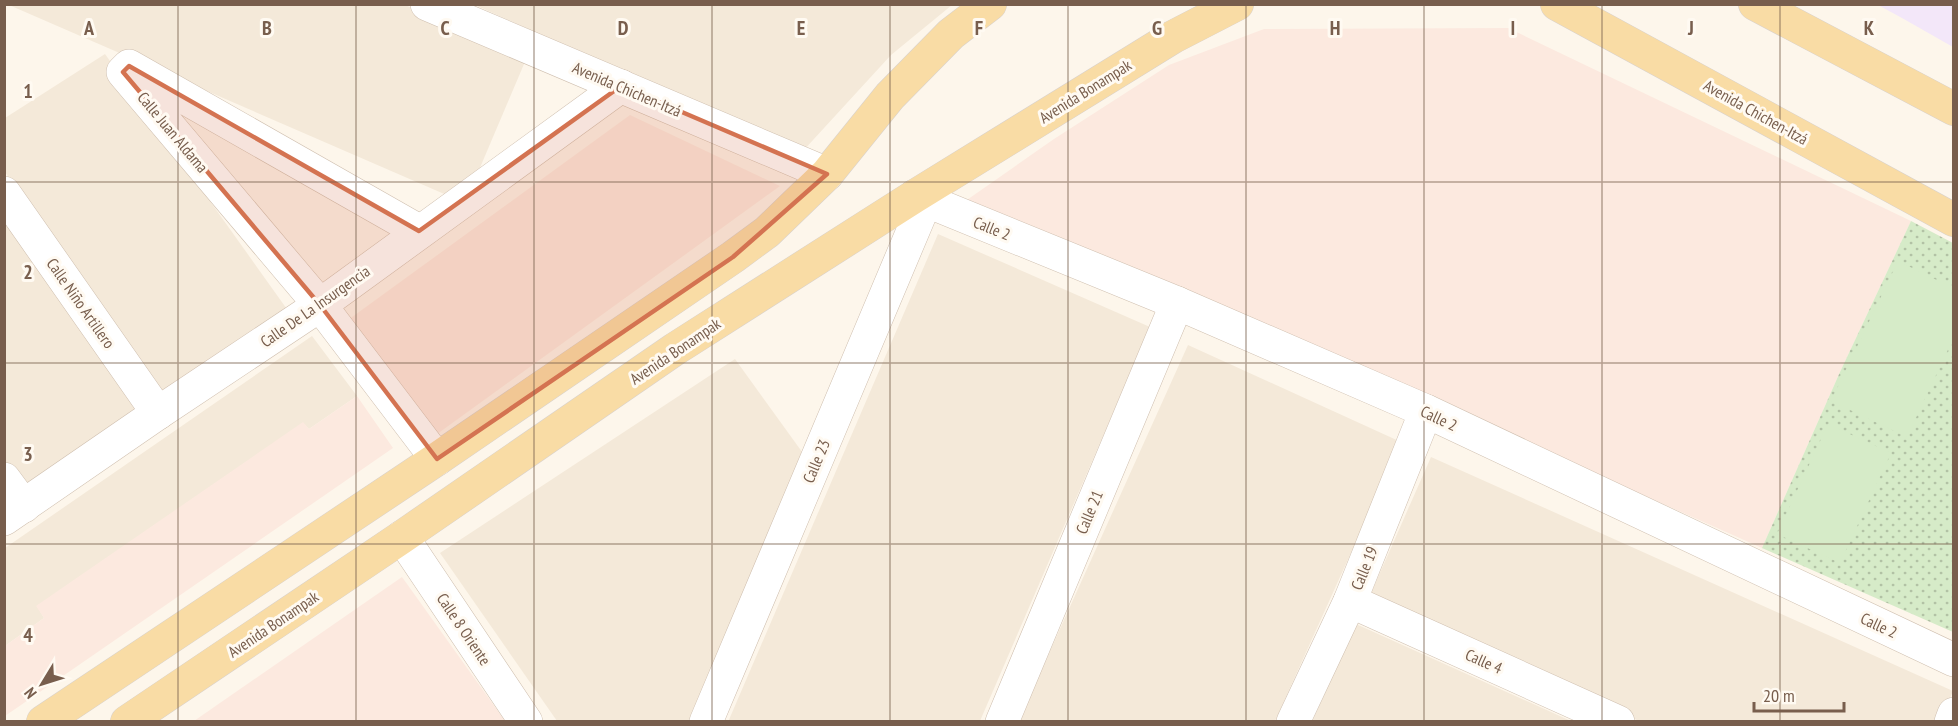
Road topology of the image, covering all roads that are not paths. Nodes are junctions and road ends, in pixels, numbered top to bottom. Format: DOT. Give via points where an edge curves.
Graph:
graph roads {
  1 [pos="427,4"];
  2 [pos="990,4"];
  3 [pos="1237,4"];
  4 [pos="1557,4"];
  5 [pos="1755,4"];
  6 [pos="621,86"];
  7 [pos="1953,109"];
  8 [pos="827,174"];
  9 [pos="4,193"];
  10 [pos="920,198"];
  11 [pos="1953,220"];
  12 [pos="419,231"];
  13 [pos="1177,303"];
  14 [pos="320,305"];
  15 [pos="1426,411"];
  16 [pos="158,413"];
  17 [pos="437,459"];
  18 [pos="4,479"];
  19 [pos="14,513"];
  20 [pos="402,537"];
  21 [pos="1350,601"];
  22 [pos="1953,660"];
  23 [pos="1953,714"];
  24 [pos="43,722"];
  25 [pos="127,722"];
  26 [pos="526,722"];
  27 [pos="706,722"];
  28 [pos="1002,722"];
  29 [pos="1293,722"];
  30 [pos="1617,722"];
  31 [pos="1951,722"];
  1 -- 6 [label="street, Avenida Chichen-Itzá"];
  2 -- 8 [label="main road" via="951,34 912,73"];
  3 -- 10 [label="main road, Avenida Bonampak" via="1173,36"];
  4 -- 11 [label="main road, Avenida Chichen-Itzá"];
  5 -- 7 [label="main road"];
  6 -- 8 [label="street, Avenida Chichen-Itzá"];
  6 -- 12 [label="street, Calle De La Insurgencia"];
  8 -- 17 [label="main road" via="767,231 733,257"];
  9 -- 16 [label="street, Calle Niño Artillero"];
  10 -- 13 [label="street, Calle 2"];
  10 -- 20 [label="main road, Avenida Bonampak" via="675,350"];
  10 -- 27 [label="street, Calle 23"];
  12 -- 14 [label="street, Calle De La Insurgencia"];
  12 -- 14 [label="street, Calle Juan Aldama" via="129,66 123,72"];
  13 -- 15 [label="street, Calle 2"];
  13 -- 28 [label="street, Calle 21"];
  14 -- 16 [label="street, Calle De La Insurgencia"];
  14 -- 17 [label="street, Calle Juan Aldama"];
  15 -- 21 [label="street, Calle 19"];
  15 -- 22 [label="street, Calle 2"];
  16 -- 19 [label="street, Calle De La Insurgencia"];
  17 -- 24 [label="main road"];
  18 -- 19 [label="street"];
  20 -- 25 [label="main road, Avenida Bonampak"];
  20 -- 26 [label="street, Calle 8 Oriente"];
  21 -- 29 [label="street, Calle 19"];
  21 -- 30 [label="street, Calle 4"];
  23 -- 31 [label="street"];
}
